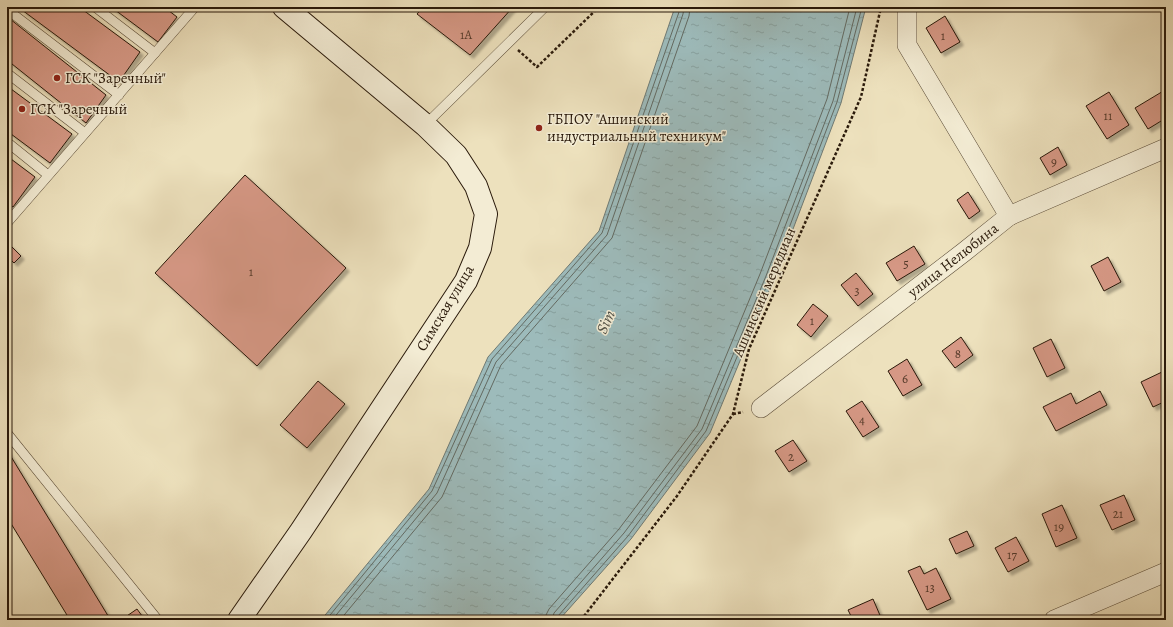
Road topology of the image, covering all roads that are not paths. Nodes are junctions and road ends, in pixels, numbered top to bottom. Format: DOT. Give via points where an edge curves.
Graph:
graph roads {
  1 [pos="95,7"];
  2 [pos="284,7"];
  3 [pos="545,7"];
  4 [pos="908,7"];
  5 [pos="190,8"];
  6 [pos="13,14"];
  7 [pos="155,53"];
  8 [pos="7,73"];
  9 [pos="119,94"];
  10 [pos="425,125"];
  11 [pos="85,133"];
  12 [pos="7,142"];
  13 [pos="1166,148"];
  14 [pos="48,176"];
  15 [pos="1008,216"];
  16 [pos="7,223"];
  17 [pos="762,408"];
  18 [pos="7,433"];
  19 [pos="1166,572"];
  20 [pos="158,620"];
  21 [pos="239,620"];
  22 [pos="1054,620"];
  1 -- 7 [label="lane"];
  2 -- 10 [label="main road, Симская улица"];
  3 -- 10 [label="lane"];
  4 -- 15 [label="street" via="907,45"];
  5 -- 7 [label="lane"];
  6 -- 9 [label="lane"];
  7 -- 9 [label="lane"];
  8 -- 11 [label="lane"];
  9 -- 11 [label="lane"];
  10 -- 21 [label="main road, Симская улица" via="456,155 476,186 486,214 480,248 466,281"];
  11 -- 14 [label="lane"];
  12 -- 14 [label="lane"];
  13 -- 15 [label="street, улица Нелюбина"];
  14 -- 16 [label="lane"];
  15 -- 17 [label="street, улица Нелюбина"];
  18 -- 20 [label="lane"];
  19 -- 22 [label="street"];
}
